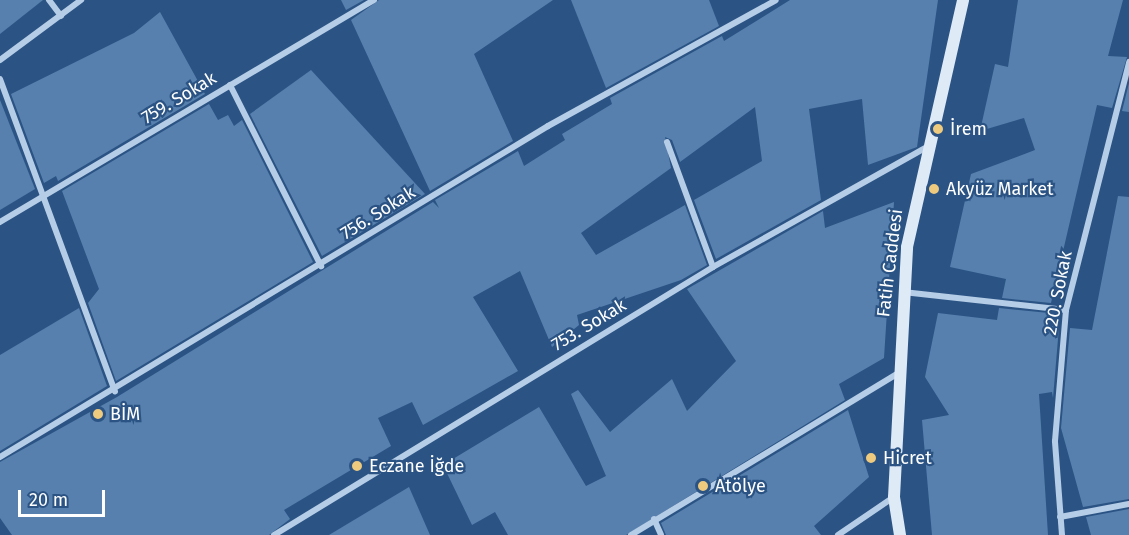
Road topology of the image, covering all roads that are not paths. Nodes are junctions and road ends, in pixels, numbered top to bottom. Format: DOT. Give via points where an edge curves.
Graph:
graph roads {
  1 [pos="49,0"];
  2 [pos="81,0"];
  3 [pos="374,0"];
  4 [pos="776,0"];
  5 [pos="963,0"];
  6 [pos="61,16"];
  7 [pos="0,60"];
  8 [pos="1129,62"];
  9 [pos="0,79"];
  10 [pos="230,85"];
  11 [pos="667,142"];
  12 [pos="925,148"];
  13 [pos="47,194"];
  14 [pos="0,222"];
  15 [pos="321,266"];
  16 [pos="713,267"];
  17 [pos="902,291"];
  18 [pos="1066,310"];
  19 [pos="899,373"];
  20 [pos="115,392"];
  21 [pos="0,458"];
  22 [pos="894,497"];
  23 [pos="1129,504"];
  24 [pos="1060,517"];
  25 [pos="654,519"];
  26 [pos="274,535"];
  27 [pos="631,535"];
  28 [pos="661,535"];
  29 [pos="838,535"];
  30 [pos="900,535"];
  31 [pos="1062,535"];
  1 -- 6 [label="street"];
  2 -- 6 [label="street"];
  3 -- 10 [label="street, 759. Sokak"];
  4 -- 15 [label="street, 756. Sokak" via="548,126"];
  5 -- 12 [label="main road, Fatih Caddesi"];
  6 -- 7 [label="street"];
  8 -- 18 [label="street, 220. Sokak"];
  9 -- 13 [label="street"];
  10 -- 13 [label="street, 759. Sokak"];
  10 -- 15 [label="street"];
  11 -- 16 [label="street"];
  12 -- 16 [label="street, 753. Sokak"];
  12 -- 17 [label="main road, Fatih Caddesi"];
  13 -- 14 [label="street, 759. Sokak"];
  13 -- 20 [label="street"];
  15 -- 20 [label="street, 756. Sokak"];
  16 -- 26 [label="street, 753. Sokak"];
  17 -- 18 [label="street"];
  17 -- 19 [label="main road, Fatih Caddesi"];
  18 -- 24 [label="street, 220. Sokak" via="1055,441"];
  19 -- 22 [label="main road, Fatih Caddesi"];
  19 -- 25 [label="street"];
  20 -- 21 [label="street, 756. Sokak"];
  22 -- 29 [label="street"];
  22 -- 30 [label="main road, Fatih Caddesi"];
  23 -- 24 [label="street"];
  24 -- 31 [label="street, 220. Sokak"];
  25 -- 27 [label="street"];
  25 -- 28 [label="street"];
}
